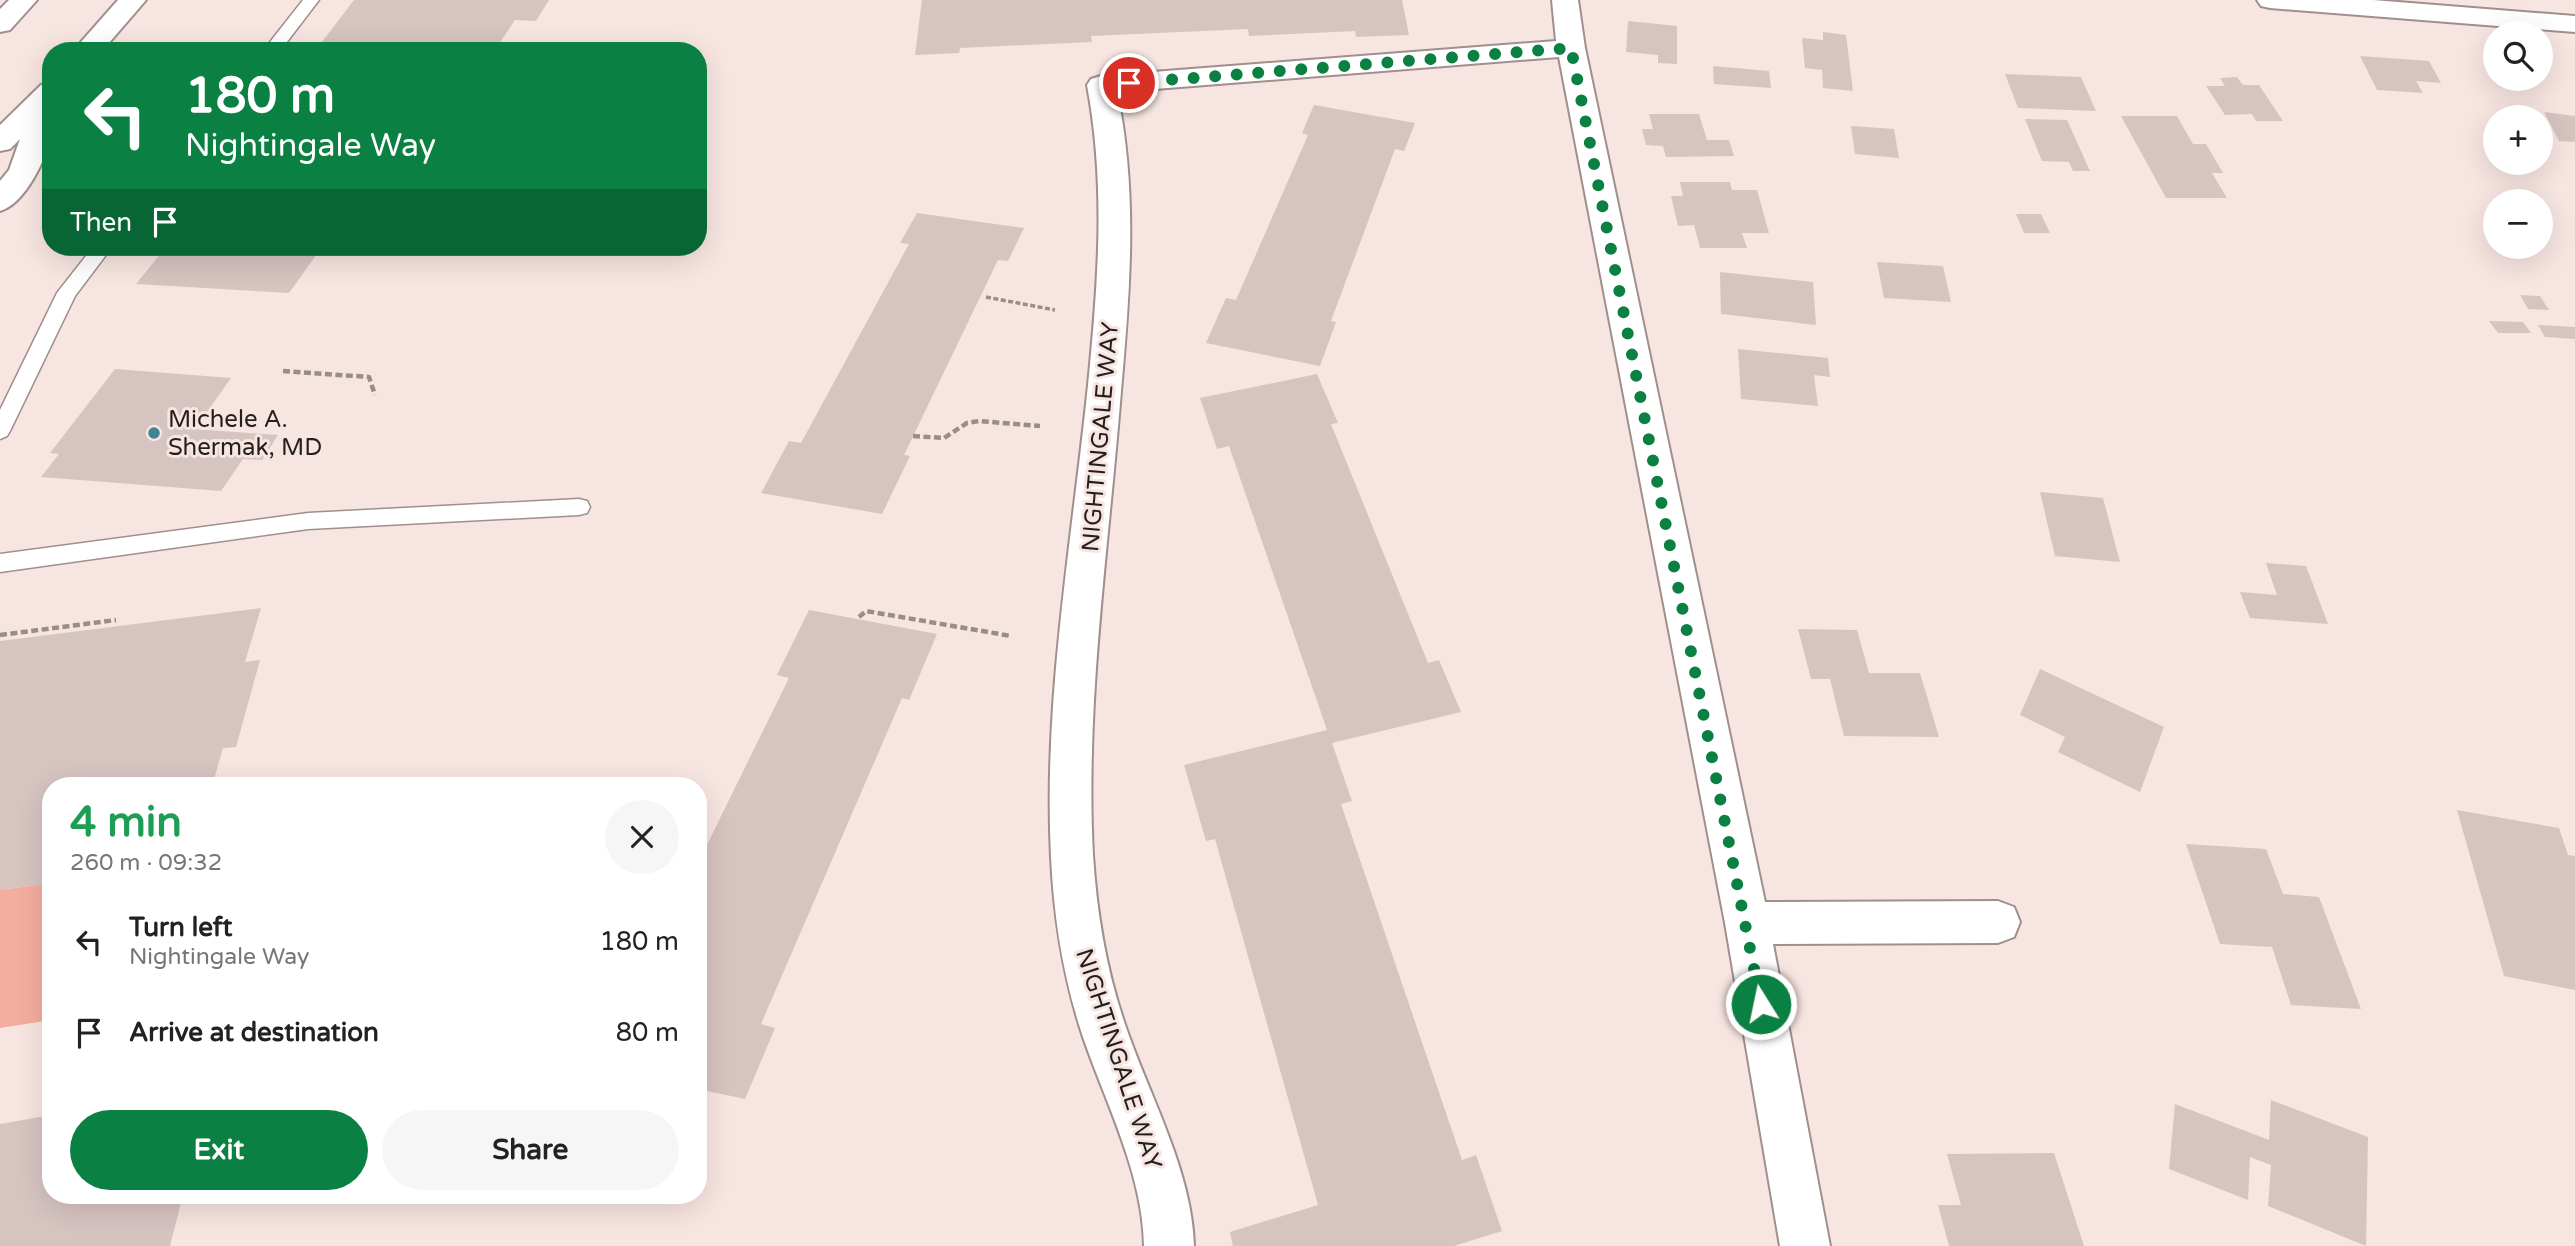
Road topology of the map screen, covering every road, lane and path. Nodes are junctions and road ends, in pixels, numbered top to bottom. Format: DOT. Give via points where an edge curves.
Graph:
graph roads {
  1 [pos="24,0"];
  2 [pos="133,0"];
  3 [pos="311,0"];
  4 [pos="1565,0"];
  5 [pos="2270,0"];
  6 [pos="2441,7"];
  7 [pos="0,24"];
  8 [pos="2575,24"];
  9 [pos="95,42"];
  10 [pos="278,42"];
  11 [pos="1571,48"];
  12 [pos="42,100"];
  13 [pos="42,117"];
  14 [pos="0,142"];
  15 [pos="0,201"];
  16 [pos="96,256"];
  17 [pos="986,297"];
  18 [pos="1055,310"];
  19 [pos="283,371"];
  20 [pos="375,396"];
  21 [pos="1040,426"];
  22 [pos="0,431"];
  23 [pos="913,436"];
  24 [pos="579,507"];
  25 [pos="0,563"];
  26 [pos="859,617"];
  27 [pos="116,620"];
  28 [pos="0,635"];
  29 [pos="1011,636"];
  30 [pos="1998,922"];
  31 [pos="1746,923"];
  32 [pos="1169,1246"];
  33 [pos="1805,1246"];
  1 -- 7 [label="main road"];
  2 -- 9 [label="main road"];
  3 -- 10 [label="lane"];
  4 -- 11 [label="main road"];
  5 -- 6 [label="main road"];
  6 -- 8 [label="main road"];
  11 -- 31 [label="main road"];
  11 -- 32 [label="main road, NIGHTINGALE WAY" via="1101,85 1114,171 1116,267 1076,673 1072,851 1077,925 1089,981 1157,1178"];
  12 -- 14 [label="main road"];
  13 -- 15 [label="main road" via="23,172"];
  16 -- 22 [label="lane" via="67,293"];
  17 -- 18 [label="path"];
  19 -- 20 [label="path" via="369,377"];
  21 -- 23 [label="path" via="979,421 944,438"];
  24 -- 25 [label="lane" via="308,521"];
  26 -- 29 [label="path" via="866,611"];
  27 -- 28 [label="path"];
  30 -- 31 [label="main road"];
  31 -- 33 [label="main road"];
}
